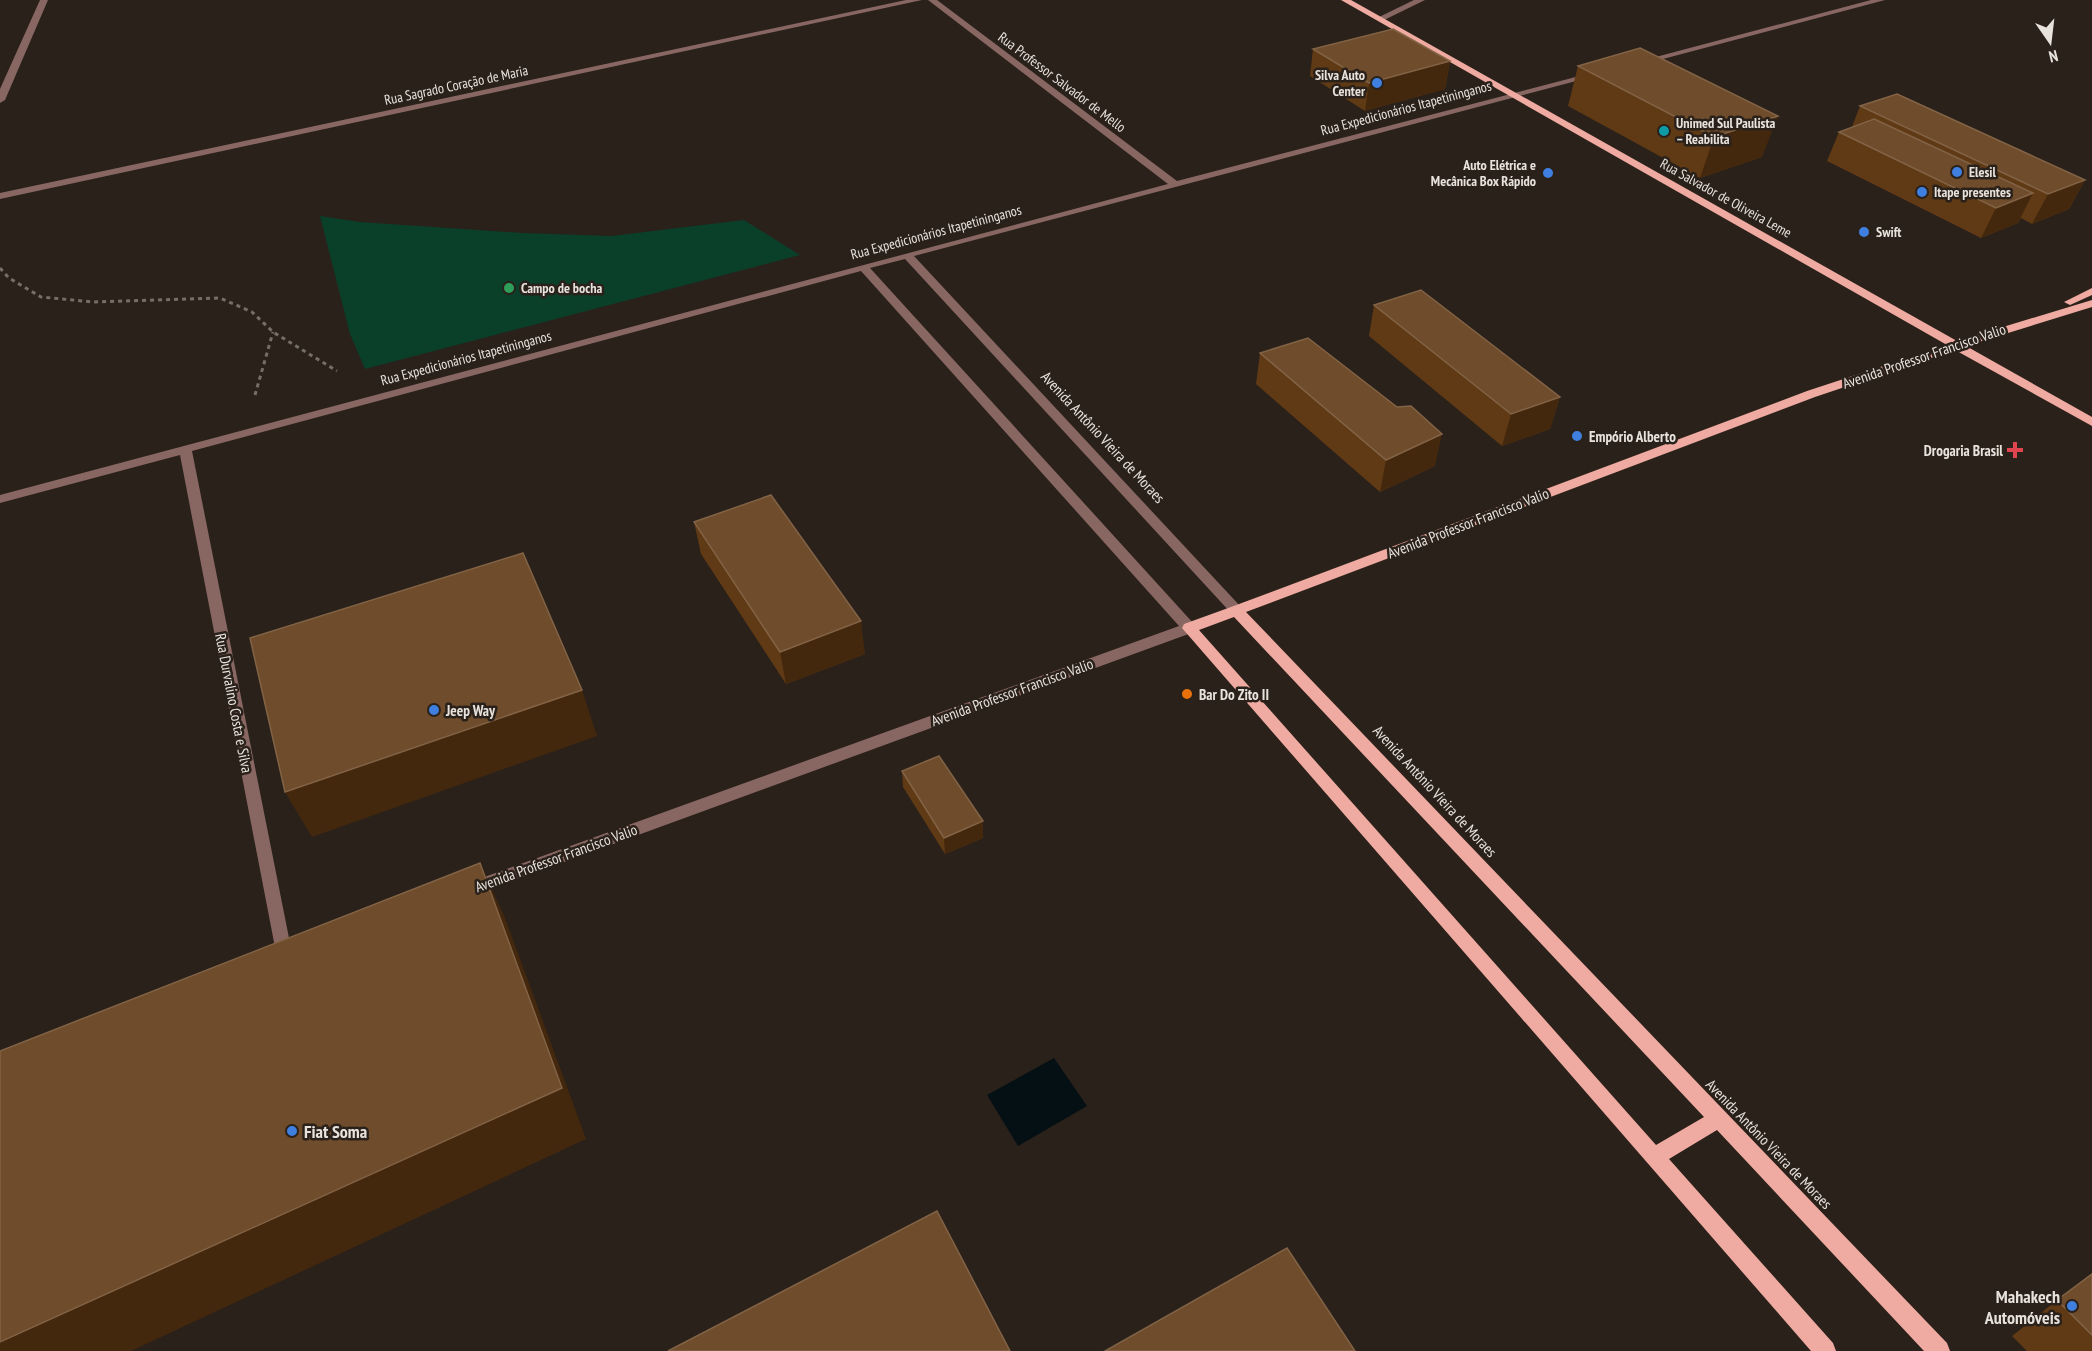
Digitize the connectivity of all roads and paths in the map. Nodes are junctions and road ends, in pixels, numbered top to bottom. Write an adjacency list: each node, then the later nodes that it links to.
1 (44, 0): 11 (street)
2 (918, 0): 13 (street, Rua Sagrado Coração de Maria)
3 (932, 0): 12 (street, Rua Professor Salvador de Mello)
4 (1345, 0): 7 (main road, Rua Salvador de Oliveira Leme)
5 (1420, 0): 7 (street)
6 (1881, 0): 8 (street)
7 (1379, 19): 10 (main road, Rua Salvador de Oliveira Leme)
8 (1633, 64)
9 (1599, 73): 10 (street, Rua Expedicionários Itapetininganos)
10 (1513, 96): 12 (street, Rua Expedicionários Itapetininganos); 21 (main road, Rua Salvador de Oliveira Leme)
11 (0, 100)
12 (1176, 184): 14 (street, Rua Expedicionários Itapetininganos)
13 (0, 196)
14 (907, 255): 15 (street, Rua Expedicionários Itapetininganos); 27 (street, Avenida Antônio Vieira de Moraes)
15 (863, 267): 22 (street, Rua Expedicionários Itapetininganos); 28 (street)
16 (0, 268): 20 (path)
17 (2092, 291): 19 (main road, Avenida Professor Francisco Valio)
18 (2092, 303): 19 (main road, Avenida Professor Francisco Valio)
19 (2023, 323): 21 (main road, Avenida Professor Francisco Valio)
20 (273, 332): 22 (path); 24 (path)
21 (1957, 345): 23 (main road, Rua Salvador de Oliveira Leme); 27 (main road, Avenida Professor Francisco Valio)
22 (380, 397): 24 (street, Rua Expedicionários Itapetininganos)
23 (2092, 422)
24 (243, 434): 25 (street, Rua Expedicionários Itapetininganos)
25 (185, 449): 26 (street, Rua Expedicionários Itapetininganos); 30 (street, Rua Durvalino Costa e Silva)
26 (0, 499)
27 (1236, 610): 28 (main road, Avenida Professor Francisco Valio); 31 (main road, Avenida Antônio Vieira de Moraes)
28 (1189, 628): 29 (street, Avenida Professor Francisco Valio); 32 (main road)
29 (451, 897)
30 (284, 958)
31 (1718, 1119): 32 (main road); 34 (main road, Avenida Antônio Vieira de Moraes)
32 (1653, 1157): 33 (main road)
33 (1825, 1351)
34 (1939, 1351)

